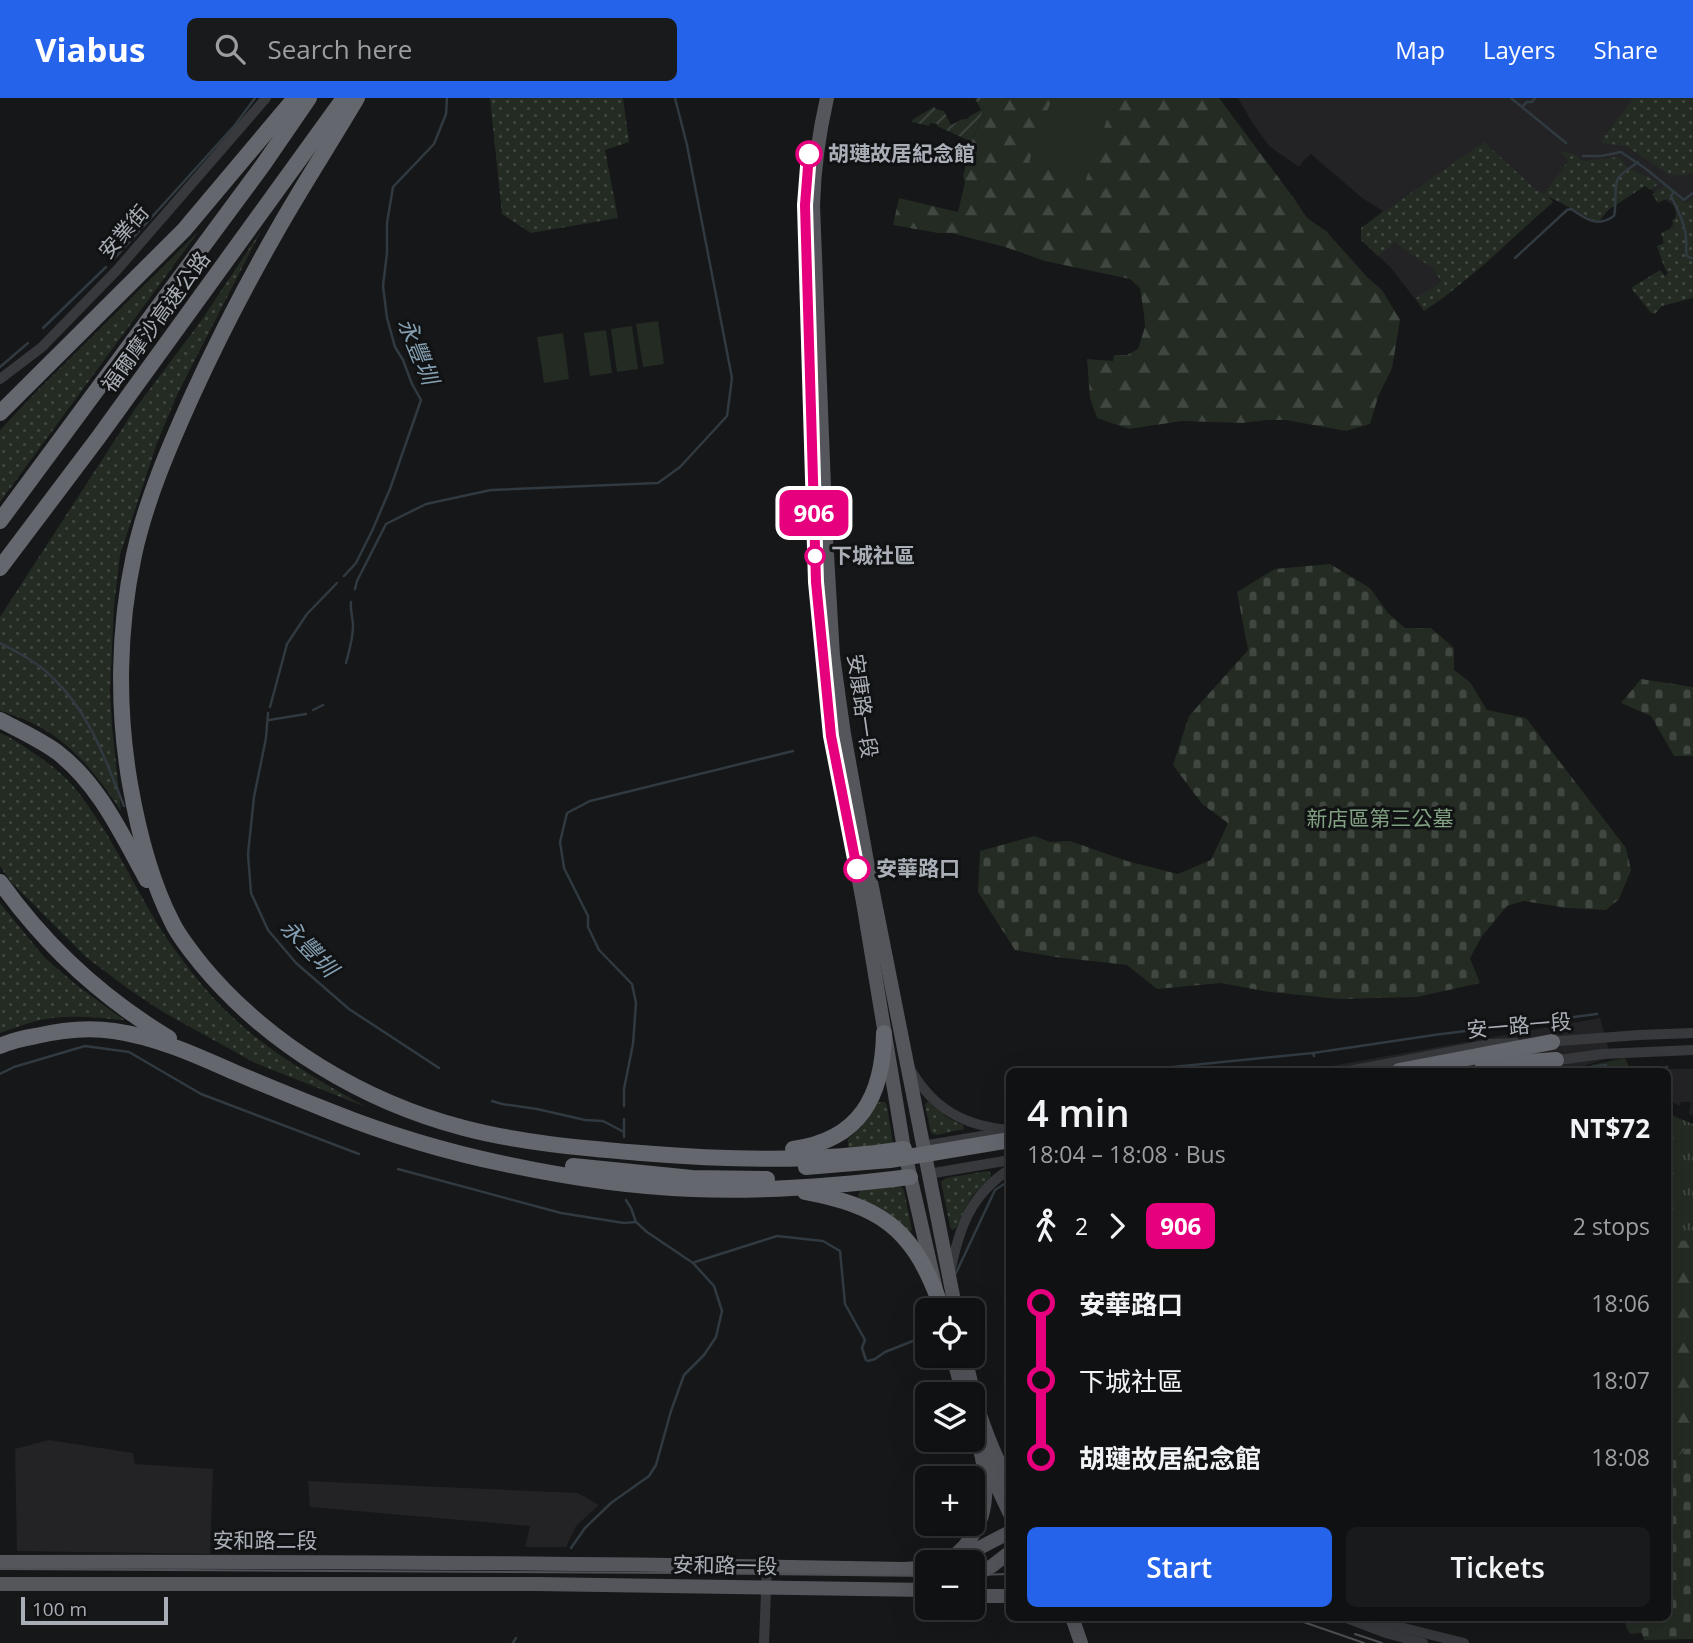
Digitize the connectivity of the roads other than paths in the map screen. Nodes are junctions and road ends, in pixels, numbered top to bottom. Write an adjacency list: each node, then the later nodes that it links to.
1 (266, 98): 9 (street, 安業街)
2 (295, 98): 8 (highway)
3 (309, 98): 12 (highway, 福爾摩沙高速公路)
4 (344, 98): 13 (highway, 福爾摩沙高速公路)
5 (357, 98): 16 (highway)
6 (818, 98): 17 (main road, 安康路一段)
7 (827, 98): 24 (main road, 安康路一段)
8 (35, 377): 10 (highway); 11 (highway)
9 (0, 379)
10 (0, 406)
11 (0, 413)
12 (0, 521)
13 (0, 568)
14 (0, 720): 16 (highway)
15 (0, 881): 22 (highway)
16 (173, 925): 29 (highway)
17 (884, 1033): 34 (main road, 安康路一段); 37 (highway)
18 (1693, 1033): 19 (street, 安一路一段)
19 (1552, 1042): 25 (street, 安一路一段); 26 (highway)
20 (0, 1046): 22 (highway)
21 (1693, 1050): 23 (street, 安一路一段)
22 (203, 1058): 36 (highway)
23 (1556, 1060): 27 (highway); 28 (street, 安一路一段)
24 (906, 1062): 30 (street); 33 (main road, 安康路一段)
25 (1365, 1068)
26 (1415, 1068)
27 (1467, 1068)
28 (1522, 1068)
29 (465, 1128): 37 (highway); 39 (highway)
30 (1006, 1130)
31 (1006, 1132): 33 (street)
32 (1006, 1141): 39 (highway, bridge)
33 (922, 1146): 34 (main road); 41 (main road, 安康路一段)
34 (904, 1149): 37 (highway); 42 (main road, 安康路一段)
35 (1006, 1151): 39 (highway)
36 (456, 1152): 39 (highway); 43 (highway)
37 (730, 1158)
38 (1006, 1161): 41 (street)
39 (807, 1172)
40 (1006, 1172): 44 (street)
41 (928, 1174): 42 (main road); 44 (main road, 安康路一段)
42 (910, 1177): 43 (highway); 46 (main road, 安康路一段)
43 (775, 1189): 45 (highway)
44 (949, 1279): 47 (main road, 安康路一段)
45 (937, 1298)
46 (938, 1298)
47 (953, 1298)
48 (968, 1368): 50 (main road)
49 (981, 1453): 51 (main road); 53 (main road)
50 (1006, 1477)
51 (1006, 1506)
52 (1006, 1534): 54 (main road)
53 (962, 1550)
54 (977, 1550)
55 (1006, 1555): 61 (main road)
56 (0, 1562): 57 (main road, 安和路二段)
57 (215, 1562): 58 (main road, 安和路二段); 64 (main road)
58 (530, 1564): 59 (main road, 安和路一段)
59 (767, 1566): 60 (main road, 安和路一段); 65 (street)
60 (915, 1568)
61 (985, 1570)
62 (0, 1584): 64 (main road, 安和路二段)
63 (523, 1584): 64 (main road, 安和路二段); 65 (main road, 安和路一段)
64 (215, 1585)
65 (766, 1587): 66 (main road, 安和路一段); 72 (street)
66 (915, 1590)
67 (985, 1596): 68 (main road)
68 (1006, 1596)
69 (1073, 1621): 73 (main road)
70 (1354, 1621): 74 (street)
71 (1382, 1621): 75 (street)
72 (764, 1643)
73 (1081, 1643)
74 (1423, 1643)
75 (1464, 1643)

